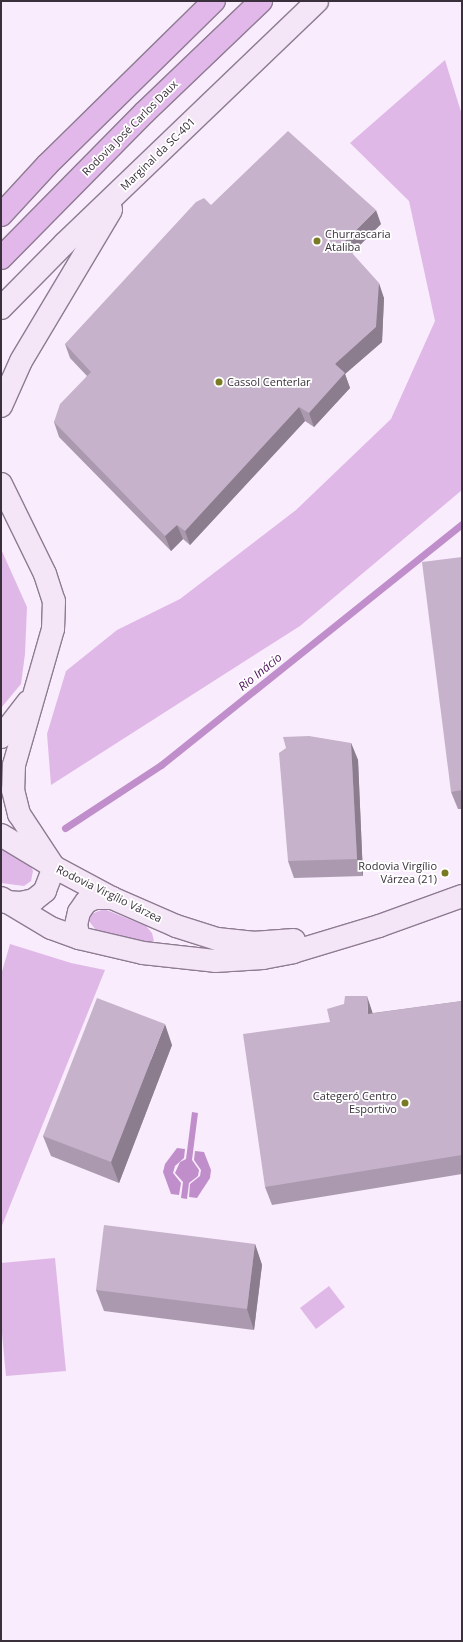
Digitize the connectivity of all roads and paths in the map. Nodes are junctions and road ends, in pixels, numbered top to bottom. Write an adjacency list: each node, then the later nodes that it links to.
1 (214, 1): 5 (highway)
2 (261, 1): 6 (highway, Rodovia José Carlos Daux)
3 (317, 1): 4 (main road, Marginal da SC-401)
4 (126, 185): 7 (main road, Marginal da SC-401); 8 (main road)
5 (1, 215)
6 (1, 258)
7 (1, 308)
8 (1, 406)
9 (1, 484): 10 (main road)
10 (7, 510): 11 (main road)
11 (35, 693): 12 (main road); 14 (main road)
12 (1, 737)
13 (1, 835): 14 (main road, Rodovia Virgílio Várzea)
14 (54, 867): 16 (main road, Rodovia Virgílio Várzea); 17 (main road)
15 (462, 896): 18 (main road, Rodovia Virgílio Várzea)
16 (112, 898): 18 (main road, Rodovia Virgílio Várzea); 19 (main road)
17 (3, 900): 19 (main road, Rodovia Virgílio Várzea)
18 (343, 936): 19 (main road, Rodovia Virgílio Várzea)
19 (79, 938)

